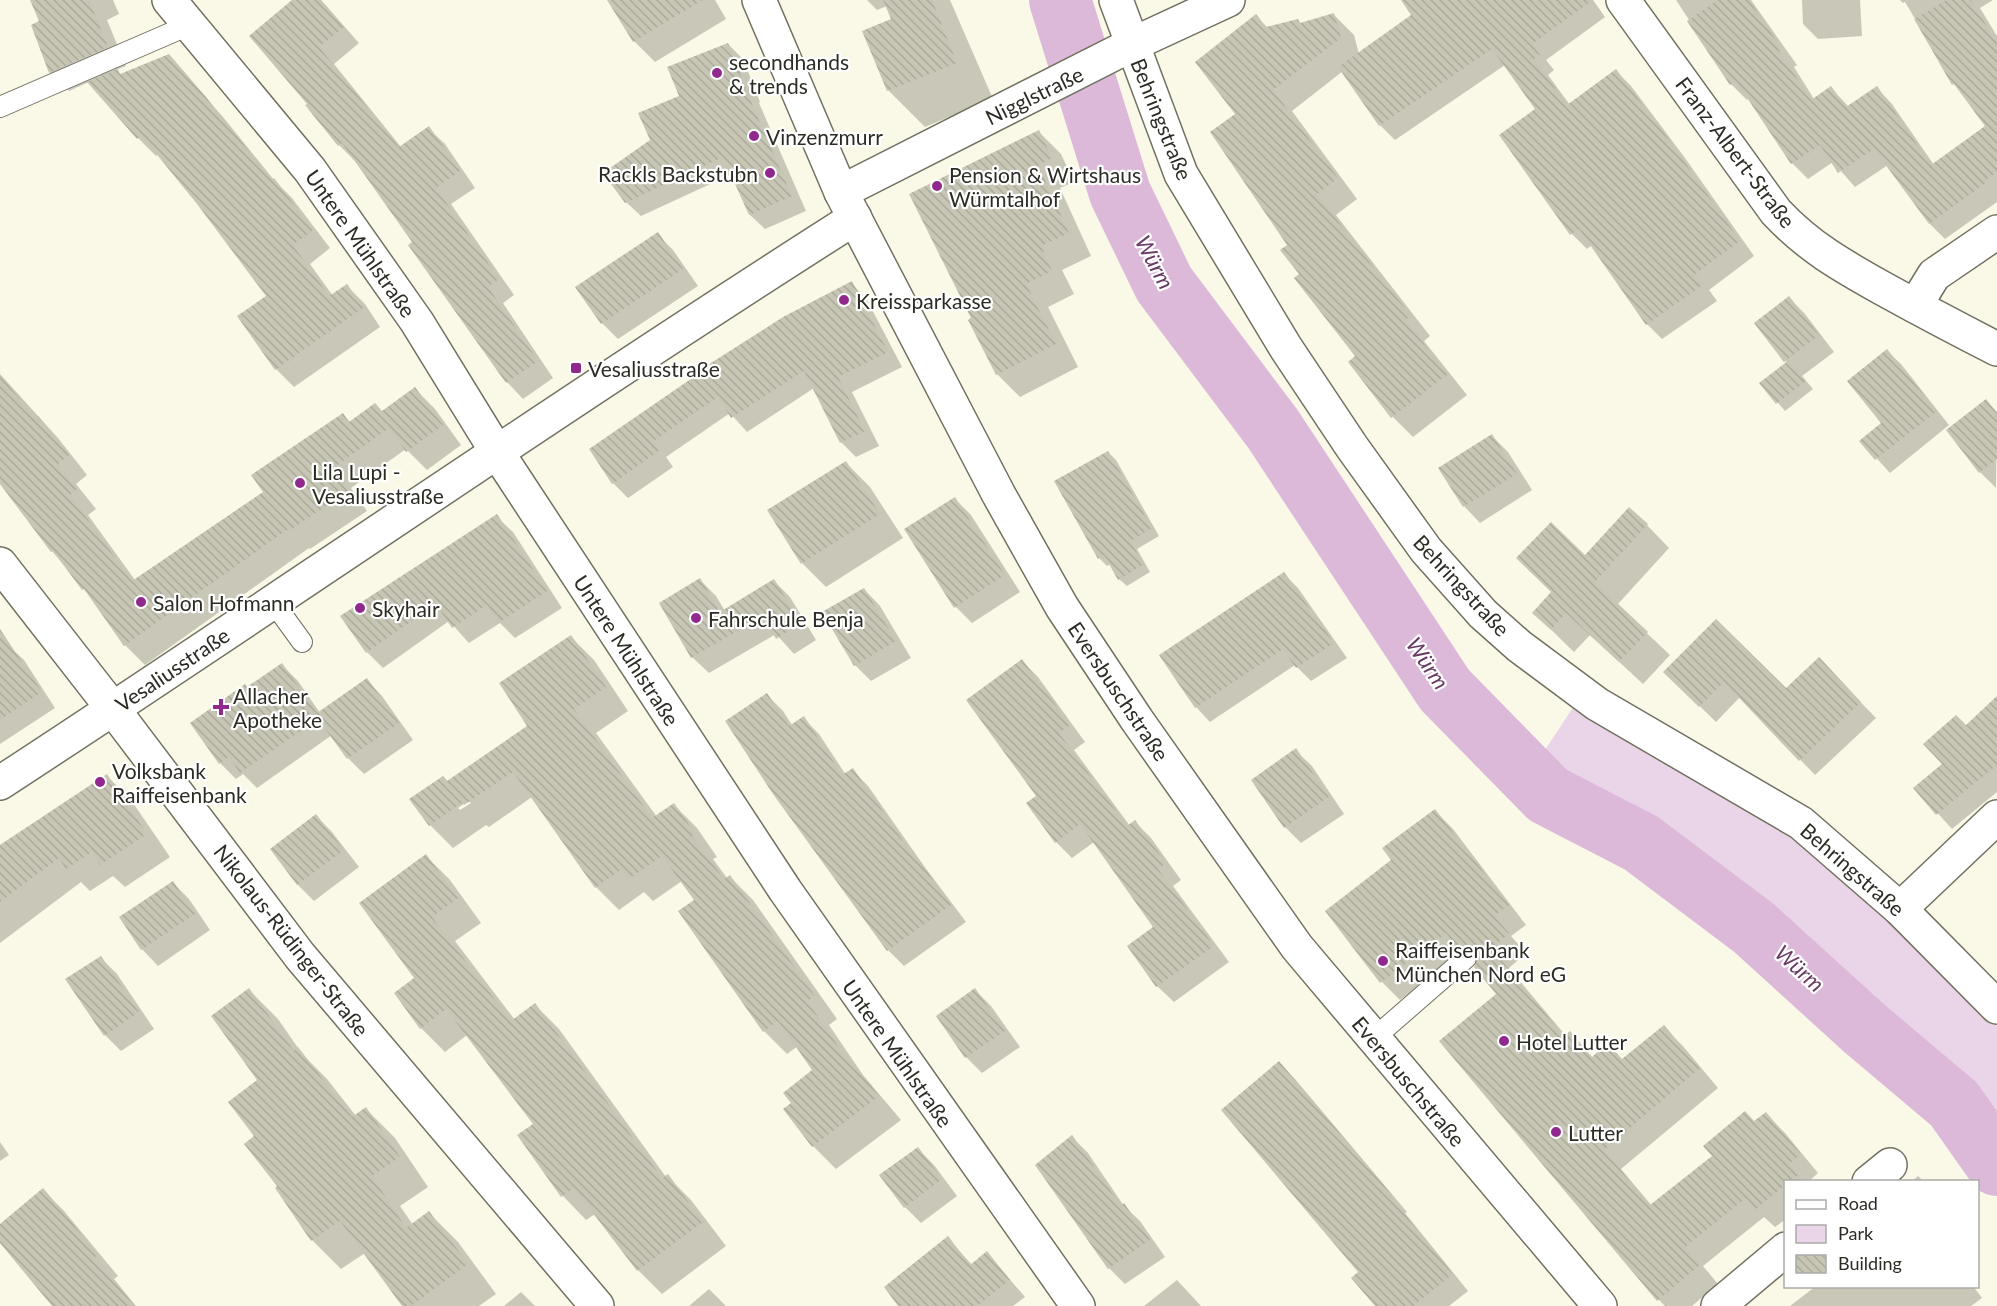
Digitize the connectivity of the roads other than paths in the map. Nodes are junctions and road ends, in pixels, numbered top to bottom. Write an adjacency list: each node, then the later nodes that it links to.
1 (168, 0): 6 (street, Untere Mühlstraße)
2 (759, 0): 9 (street, Eversbuschstraße)
3 (1116, 0): 7 (street, Behringstraße)
4 (1228, 0): 7 (street, Nigglstraße)
5 (1623, 0): 11 (street, Franz-Albert-Straße)
6 (189, 25): 8 (lane); 13 (street, Untere Mühlstraße)
7 (1122, 50): 9 (street, Nigglstraße); 20 (street, Behringstraße)
8 (0, 108)
9 (848, 205): 13 (street, Vesaliusstraße); 23 (street, Eversbuschstraße)
10 (1997, 232): 11 (street)
11 (1915, 306): 12 (street, Franz-Albert-Straße)
12 (1997, 349)
13 (497, 453): 15 (street, Vesaliusstraße); 26 (street, Untere Mühlstraße)
14 (0, 564): 17 (street, Nikolaus-Rüdinger-Straße)
15 (273, 602): 16 (lane); 17 (street, Vesaliusstraße)
16 (302, 642)
17 (113, 709): 18 (street, Vesaliusstraße); 25 (street, Nikolaus-Rüdinger-Straße)
18 (0, 783)
19 (1997, 817): 20 (street)
20 (1900, 909): 22 (street, Behringstraße)
21 (1466, 958): 23 (lane)
22 (1997, 1007)
23 (1373, 1039): 27 (street, Eversbuschstraße)
24 (1784, 1251): 28 (street)
25 (597, 1306)
26 (1078, 1306)
27 (1600, 1306)
28 (1718, 1306)

